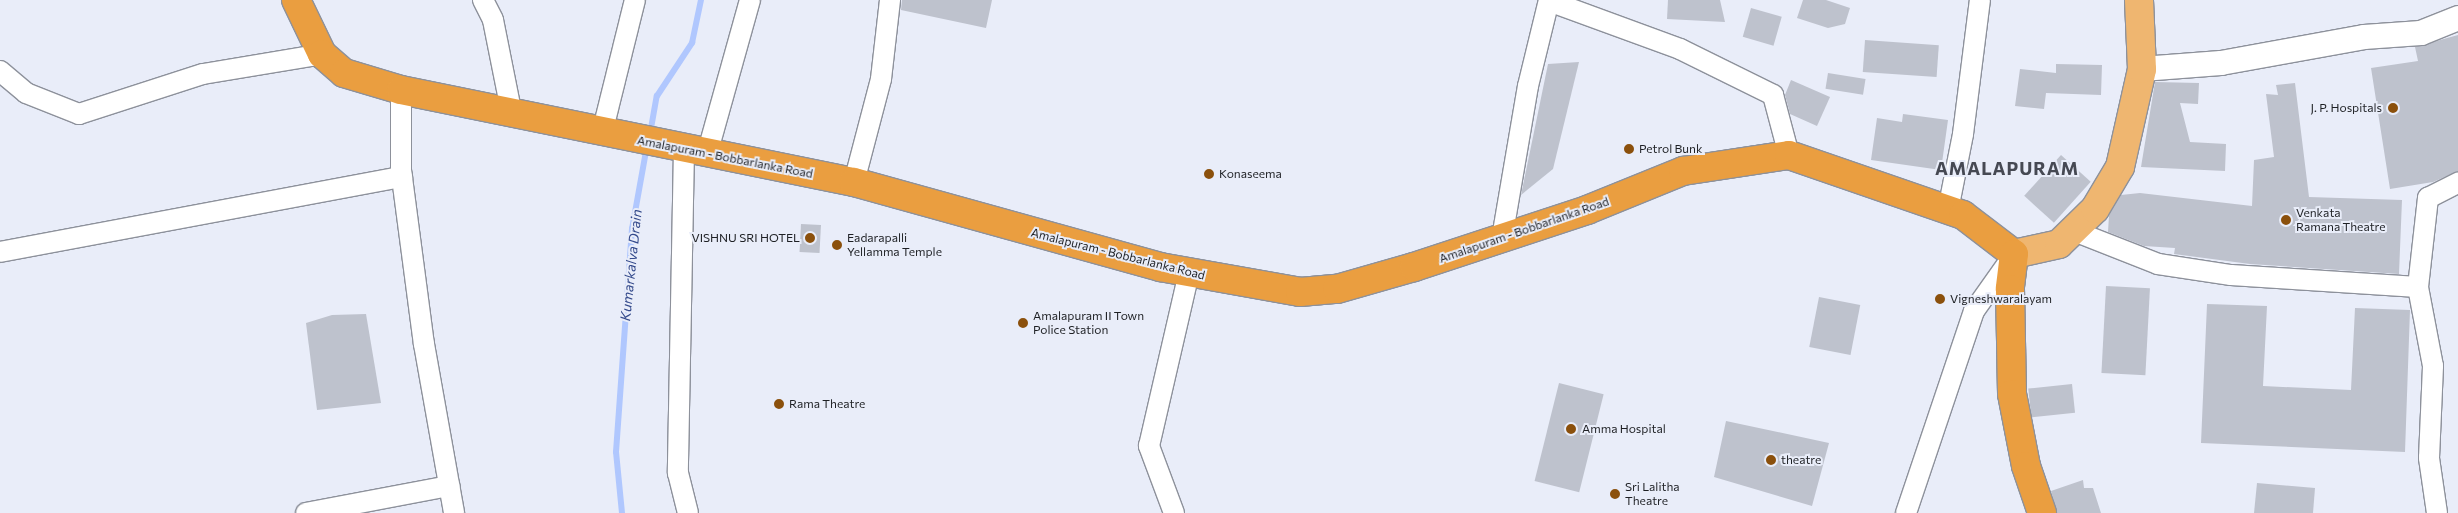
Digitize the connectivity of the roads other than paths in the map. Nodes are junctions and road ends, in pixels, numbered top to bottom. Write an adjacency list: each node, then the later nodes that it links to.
1 (296, 0): 10 (highway, Amalapuram - Bobbarlanka Road)
2 (483, 0): 14 (street)
3 (635, 0): 15 (street)
4 (750, 0): 16 (street)
5 (890, 0): 19 (street)
6 (1549, 0): 17 (street); 23 (street)
7 (1980, 0): 21 (street)
8 (2139, 0): 11 (main road)
9 (2458, 18): 11 (street)
10 (322, 54): 12 (street); 13 (highway, Amalapuram - Bobbarlanka Road)
11 (2142, 69): 22 (main road)
12 (0, 71)
13 (401, 90): 14 (highway, Amalapuram - Bobbarlanka Road); 18 (street)
14 (512, 114): 15 (highway, Amalapuram - Bobbarlanka Road)
15 (602, 133): 16 (highway, Amalapuram - Bobbarlanka Road)
16 (672, 147): 19 (highway, Amalapuram - Bobbarlanka Road); 31 (street)
17 (1789, 155): 21 (highway, Amalapuram - Bobbarlanka Road); 23 (highway, Amalapuram - Bobbarlanka Road)
18 (402, 177): 24 (street); 28 (street)
19 (854, 182): 26 (highway, Amalapuram - Bobbarlanka Road)
20 (2458, 183): 27 (street)
21 (1948, 210): 25 (highway, Amalapuram - Bobbarlanka Road)
22 (2074, 232): 25 (main road); 27 (street)
23 (1502, 238): 26 (highway, Amalapuram - Bobbarlanka Road)
24 (0, 252)
25 (2014, 254): 33 (street); 34 (highway)
26 (1189, 273): 32 (street)
27 (2418, 287): 35 (street)
28 (449, 486): 29 (street); 30 (street)
29 (306, 513)
30 (454, 513)
31 (688, 513)
32 (1174, 513)
33 (1906, 513)
34 (2042, 513)
35 (2437, 513)

